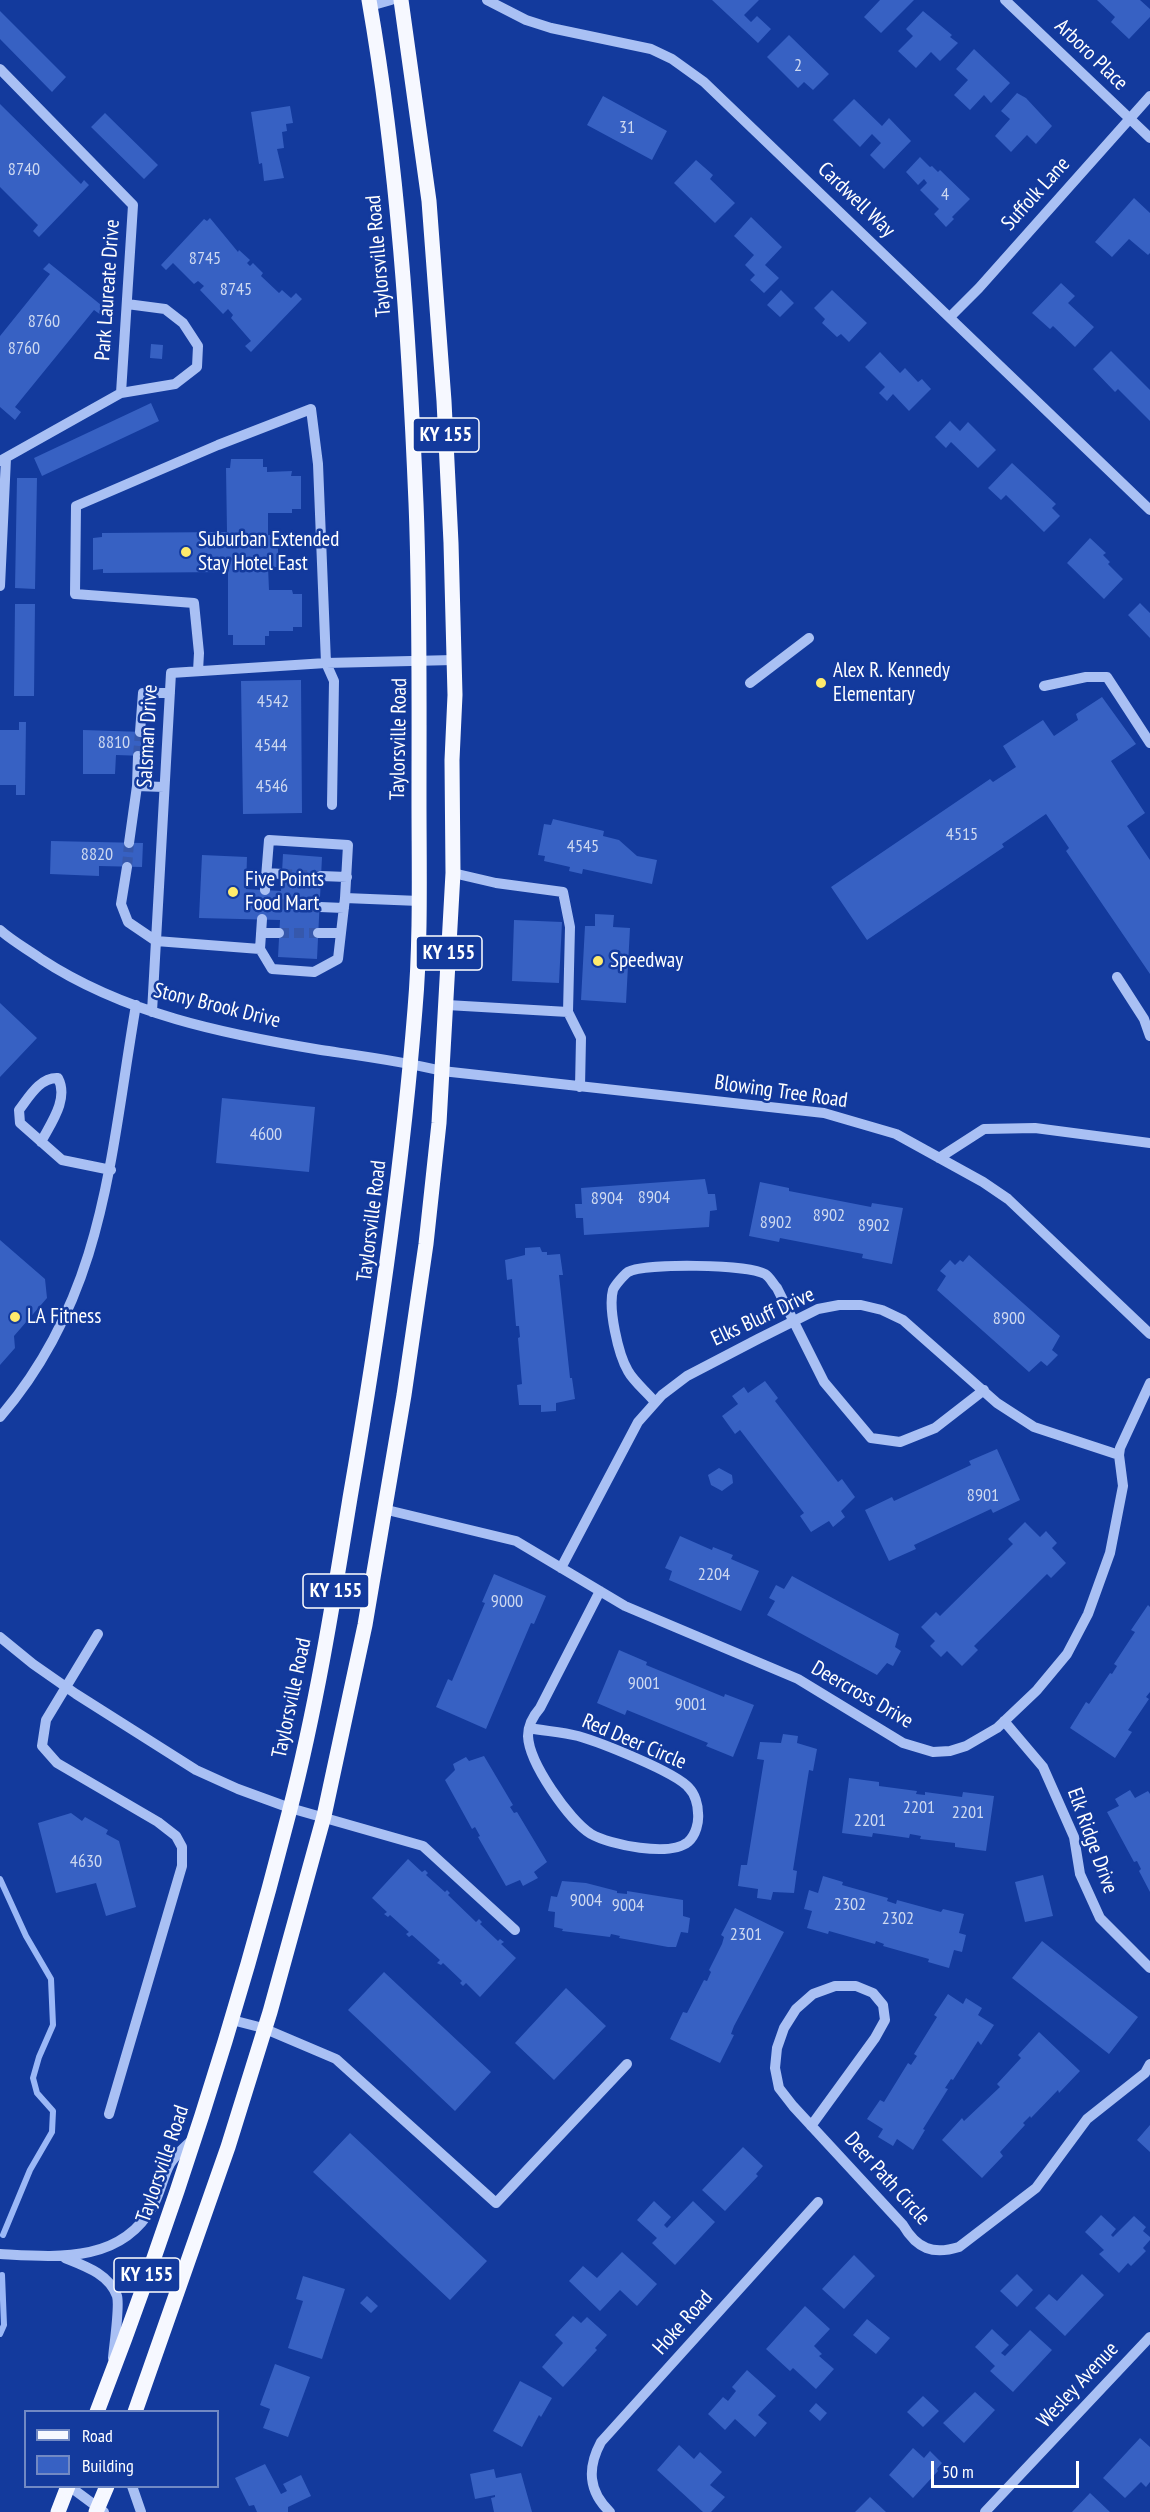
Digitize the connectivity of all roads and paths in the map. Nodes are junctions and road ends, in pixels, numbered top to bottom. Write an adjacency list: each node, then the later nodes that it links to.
1 (391, 0): 5 (street)
2 (401, 0): 17 (main road, KY 155)
3 (487, 0): 11 (street, Cardwell Way)
4 (1005, 0): 8 (street, Arboro Place)
5 (370, 3): 18 (main road, Taylorsville Road / KY 155)
6 (0, 69): 10 (street, Park Laureate Drive)
7 (1150, 96): 8 (street, Suffolk Lane)
8 (1130, 118): 9 (street, Arboro Place); 11 (street, Suffolk Lane)
9 (1150, 138)
10 (127, 304): 12 (street, Park Laureate Drive); 12 (street)
11 (950, 317): 14 (street, Cardwell Way)
12 (121, 393): 13 (street)
13 (3, 460): 15 (street)
14 (1150, 510)
15 (0, 586)
16 (809, 638): 21 (street)
17 (454, 660): 18 (street, Salsman Drive); 33 (main road, KY 155)
18 (421, 661): 19 (street, Salsman Drive); 38 (main road, Taylorsville Road / KY 155)
19 (326, 663): 20 (street, Salsman Drive); 20 (street); 29 (street)
20 (198, 671): 23 (street, Salsman Drive)
21 (750, 683)
22 (1044, 686): 25 (street)
23 (170, 693): 24 (street); 28 (street, Salsman Drive)
24 (140, 732)
25 (1150, 743)
26 (138, 756): 27 (street)
27 (137, 786): 28 (street); 30 (street)
28 (164, 787): 47 (street, Salsman Drive)
29 (332, 805)
30 (129, 843)
31 (127, 867): 47 (street)
32 (267, 873): 34 (street); 36 (street); 37 (street)
33 (453, 873): 51 (main road, KY 155); 53 (street)
34 (282, 874)
35 (321, 876): 36 (street)
36 (346, 878): 39 (street)
37 (265, 890)
38 (419, 901): 39 (street); 55 (main road, Taylorsville Road / KY 155)
39 (345, 903): 40 (street); 46 (street)
40 (320, 907)
41 (262, 919): 43 (street)
42 (0, 930): 50 (street, Stony Brook Drive)
43 (261, 933): 44 (street); 48 (street)
44 (279, 933)
45 (318, 933): 46 (street)
46 (341, 933): 48 (street)
47 (156, 941): 48 (street); 52 (street, Salsman Drive)
48 (260, 949)
49 (1118, 977): 54 (street)
50 (136, 1005): 52 (street, Stony Brook Drive); 61 (street)
51 (447, 1005): 53 (street); 56 (main road, KY 155)
52 (152, 1012): 55 (street, Stony Brook Drive)
53 (568, 1012): 57 (street)
54 (1150, 1036)
55 (411, 1063): 56 (street, Stony Brook Drive); 77 (main road, Taylorsville Road / KY 155)
56 (442, 1071): 57 (street, Blowing Tree Road); 69 (main road, KY 155)
57 (580, 1087): 60 (street, Blowing Tree Road)
58 (41, 1142): 58 (street); 61 (street)
59 (1150, 1143): 60 (street)
60 (939, 1158): 63 (street, Blowing Tree Road)
61 (111, 1170): 67 (street)
62 (792, 1322): 65 (street, Elks Bluff Drive); 65 (street); 66 (street, Elks Bluff Drive); 66 (street)
63 (1150, 1334)
64 (1150, 1383): 68 (street, Deercross Drive)
65 (984, 1390): 68 (street, Elks Bluff Drive)
66 (655, 1402): 70 (street, Elks Bluff Drive)
67 (0, 1417)
68 (1119, 1455): 75 (street, Deercross Drive)
69 (383, 1509): 70 (street, Deercross Drive); 78 (main road, KY 155)
70 (561, 1568): 71 (street, Deercross Drive)
71 (600, 1591): 75 (street, Deercross Drive); 76 (street)
72 (98, 1634): 74 (street)
73 (0, 1637): 74 (street)
74 (66, 1688): 77 (street); 85 (street)
75 (1004, 1721): 80 (street, Elk Ridge Drive)
76 (529, 1728): 76 (street, Red Deer Circle)
77 (290, 1808): 78 (street); 81 (main road, Taylorsville Road / KY 155)
78 (324, 1816): 79 (street); 82 (main road, KY 155)
79 (516, 1930)
80 (1150, 1968)
81 (232, 2020): 82 (street); 87 (main road, Taylorsville Road / KY 155)
82 (263, 2028): 83 (street); 94 (main road, KY 155)
83 (627, 2064)
84 (1150, 2064): 86 (street, Deer Path Circle)
85 (109, 2114)
86 (811, 2126): 86 (street, Deer Path Circle)
87 (195, 2137): 90 (street); 92 (main road, Taylorsville Road / KY 155)
88 (818, 2202): 102 (street, Hoke Road)
89 (0, 2254): 90 (street)
90 (62, 2257): 92 (street)
91 (1150, 2337): 103 (street, Wesley Avenue)
92 (112, 2371): 93 (main road, Taylorsville Road / KY 155)
93 (98, 2410)
94 (136, 2410)
95 (68, 2488): 100 (main road)
96 (69, 2488): 99 (street)
97 (107, 2488): 99 (main road)
98 (132, 2488): 101 (street)
99 (100, 2510)
100 (58, 2512)
101 (141, 2512)
102 (609, 2512)
103 (985, 2512)

